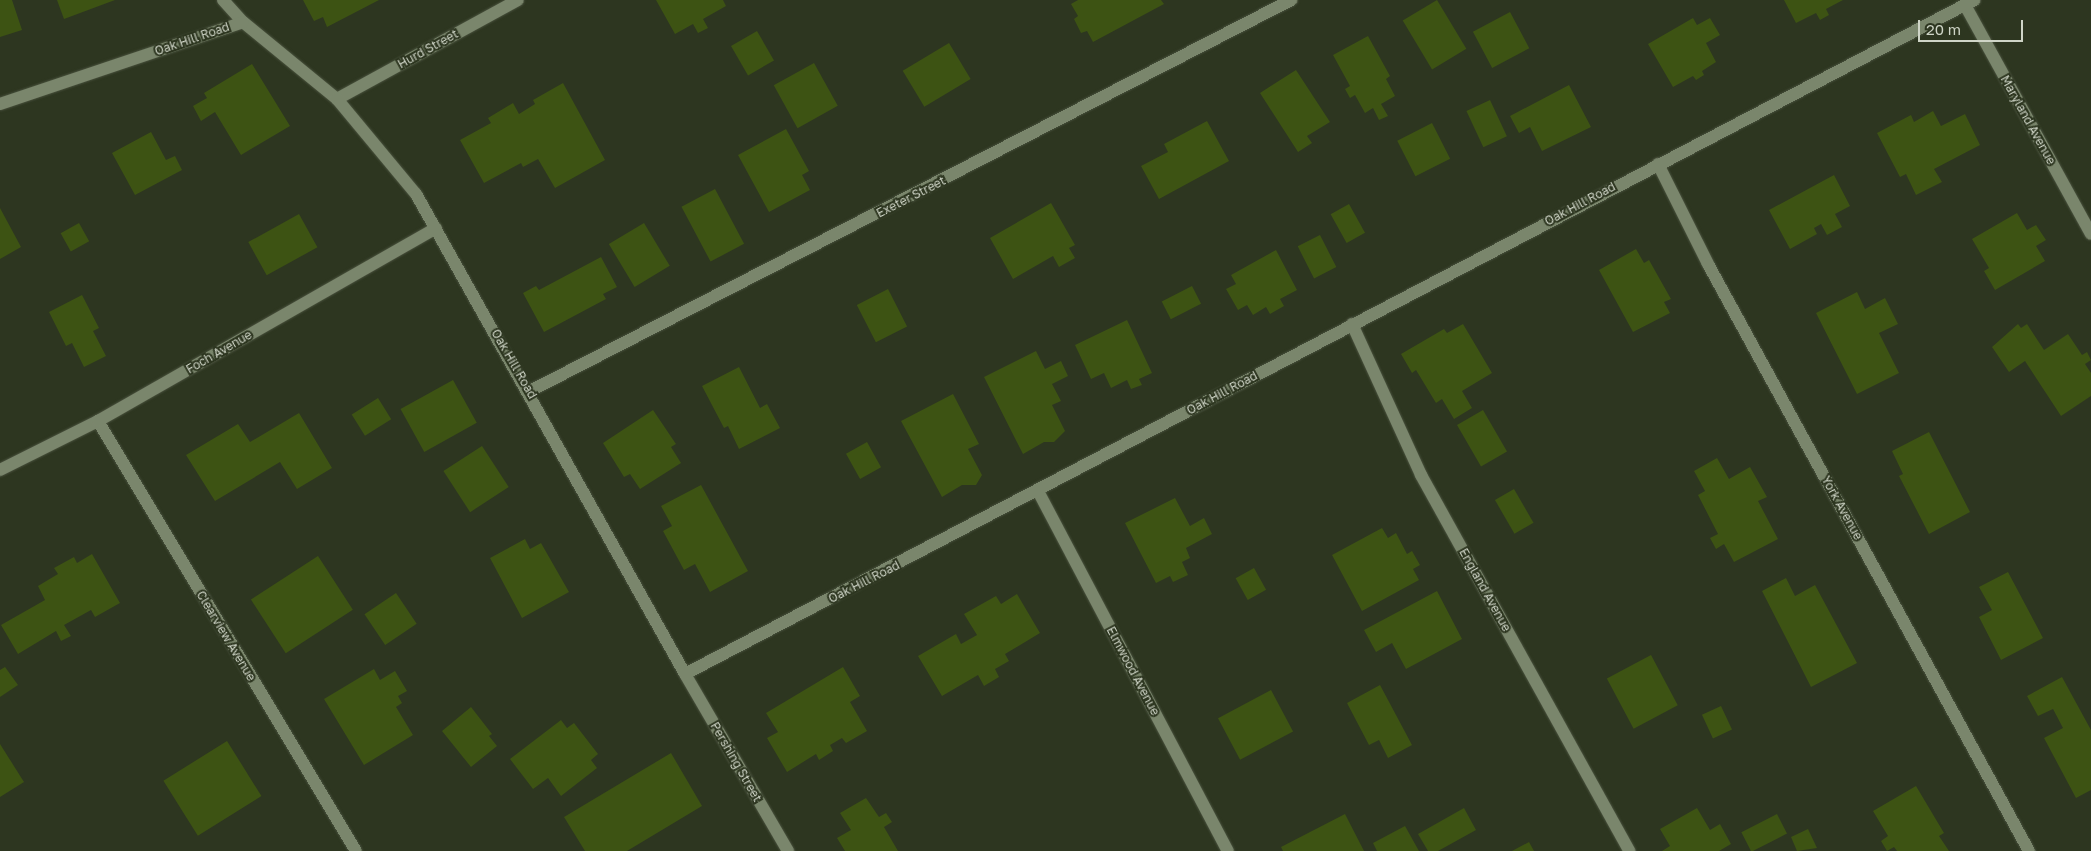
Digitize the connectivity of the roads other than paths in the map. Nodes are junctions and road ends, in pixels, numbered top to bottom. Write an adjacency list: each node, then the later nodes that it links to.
1 (223, 0): 5 (street)
2 (518, 0): 6 (street, Hurd Street)
3 (1291, 0): 12 (street, Exeter Street)
4 (1969, 2): 8 (street, Oak Hill Road); 10 (street, Maryland Avenue)
5 (243, 22): 6 (street, Oak Hill Road); 7 (street, Oak Hill Road)
6 (337, 99): 9 (street, Oak Hill Road)
7 (0, 104)
8 (1658, 164): 11 (street, Oak Hill Road); 21 (street, York Avenue)
9 (436, 228): 12 (street, Oak Hill Road); 13 (street, Foch Avenue)
10 (2091, 234)
11 (1352, 324): 15 (street, Oak Hill Road); 20 (street, England Avenue)
12 (530, 391): 16 (street, Oak Hill Road)
13 (98, 420): 14 (street, Foch Avenue); 17 (street, Clearview Avenue)
14 (0, 470)
15 (1038, 491): 16 (street, Oak Hill Road); 19 (street, Elmwood Avenue)
16 (685, 674): 18 (street, Pershing Street)
17 (356, 851)
18 (788, 851)
19 (1228, 851)
20 (1629, 851)
21 (2029, 851)

